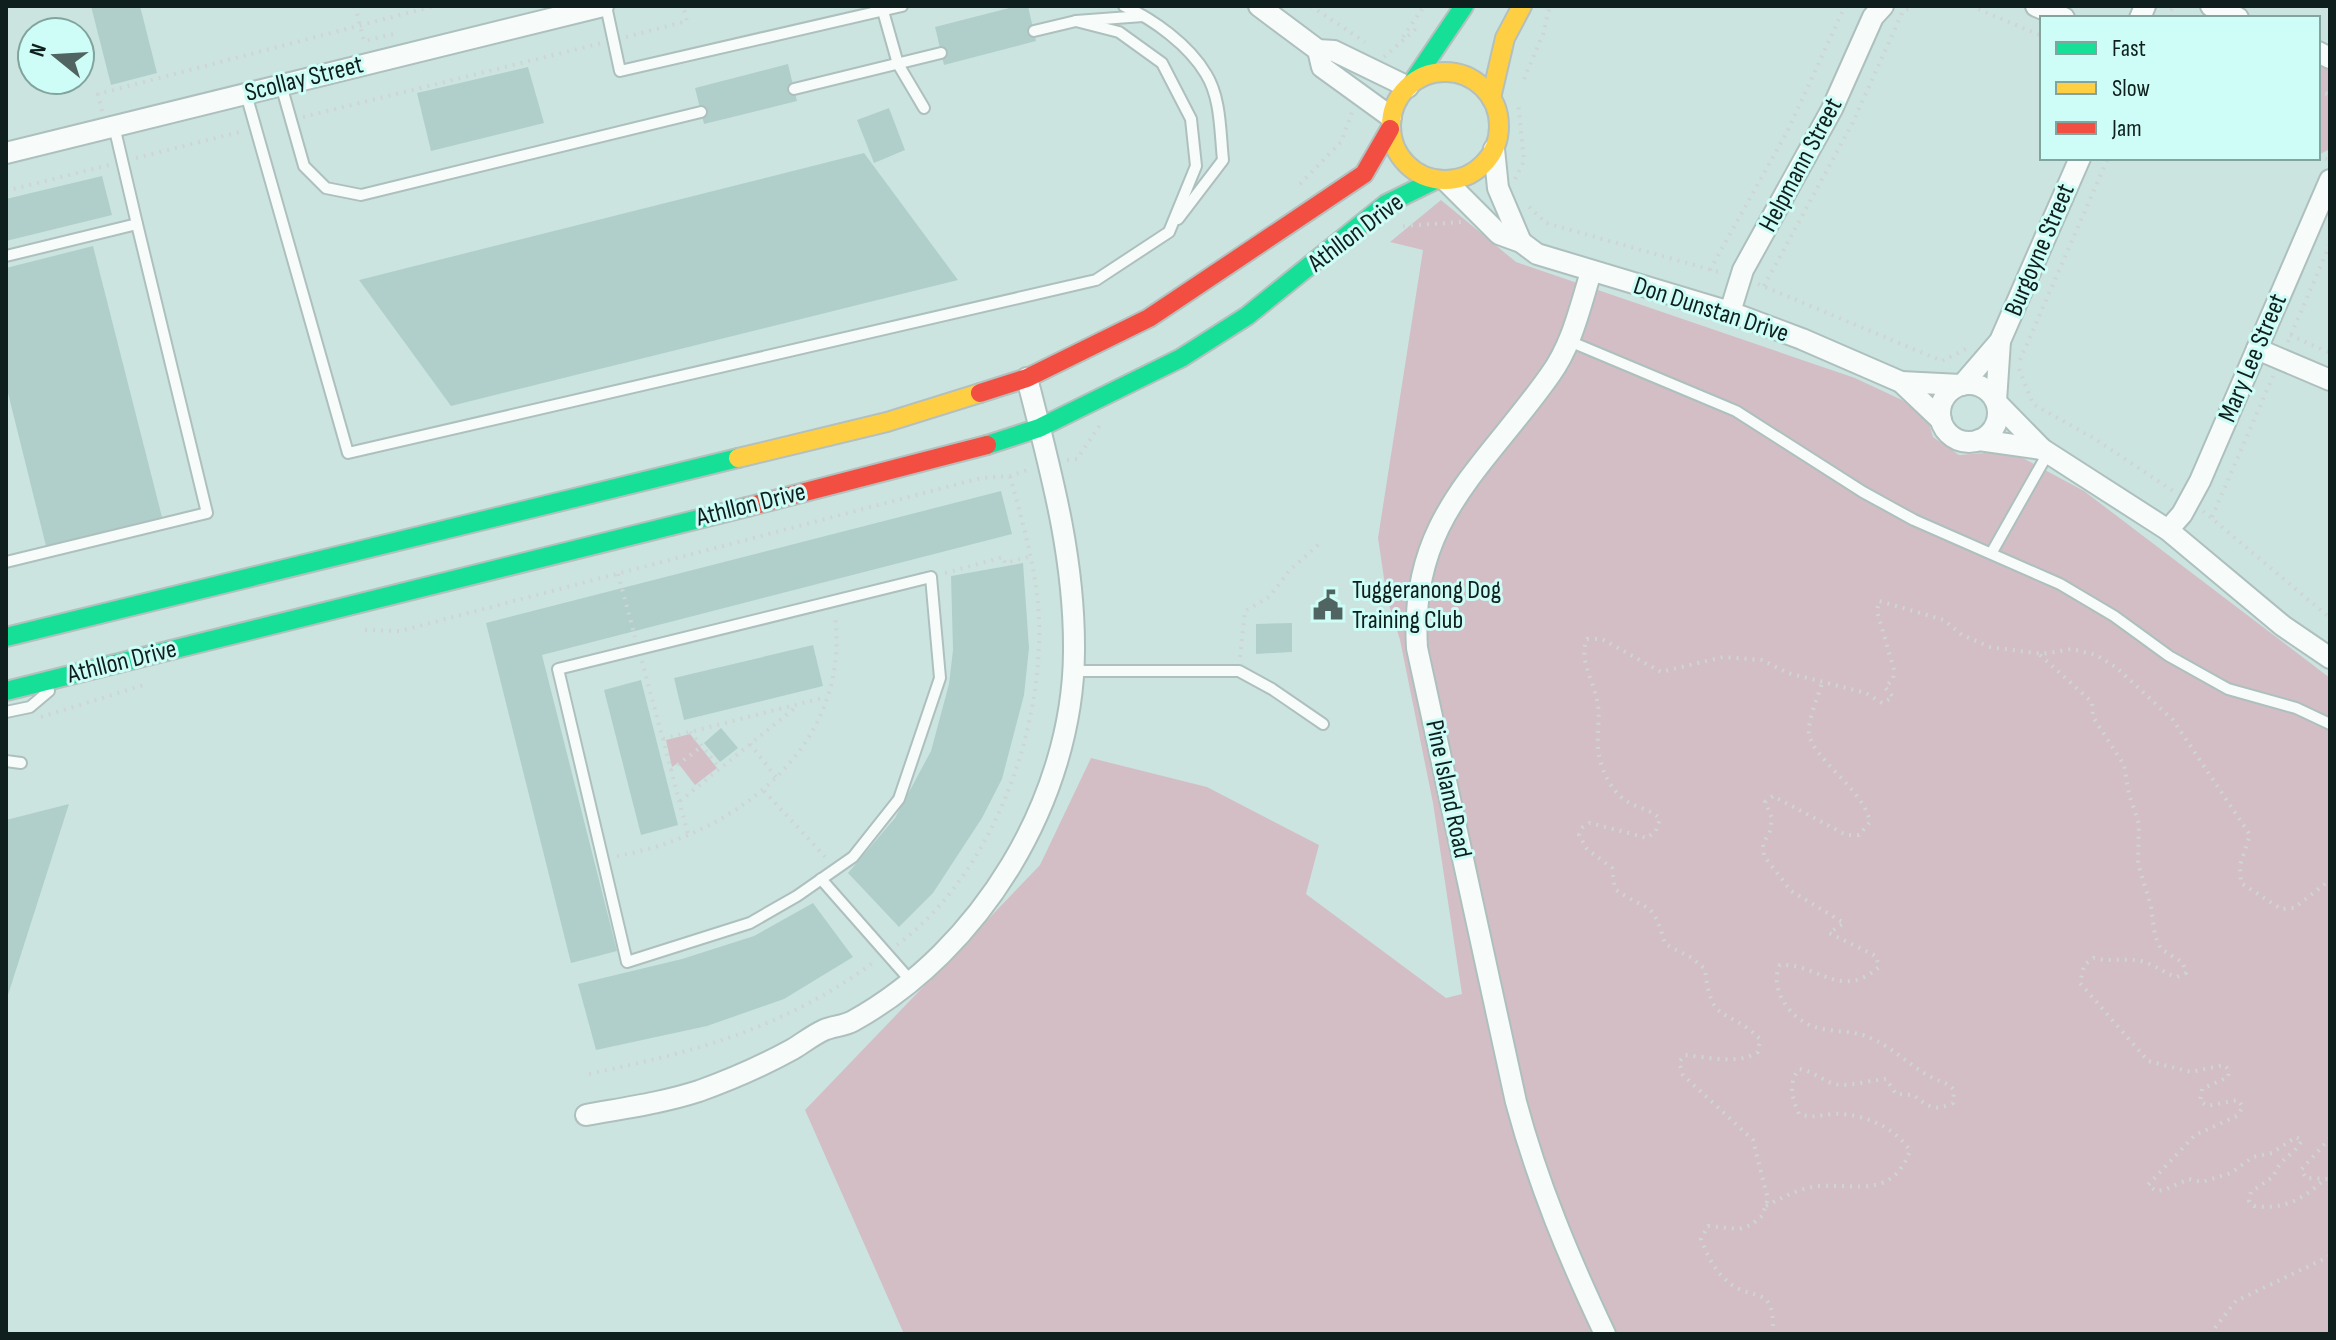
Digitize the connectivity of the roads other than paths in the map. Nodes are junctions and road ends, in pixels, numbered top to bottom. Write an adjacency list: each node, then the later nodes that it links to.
1 (604, 6): 10 (lane); 19 (street, Scollay Street)
2 (902, 6): 10 (lane)
3 (1124, 6): 11 (lane)
4 (1259, 6): 16 (street)
5 (1464, 6): 20 (main road)
6 (1522, 6): 23 (main road)
7 (2036, 6): 12 (street)
8 (2211, 6): 13 (street)
9 (1876, 10): 38 (street, Helpmann Street)
10 (883, 11): 18 (lane)
11 (1147, 16): 14 (lane); 34 (lane)
12 (2059, 16)
13 (2234, 16)
14 (1076, 21): 15 (lane); 34 (lane)
15 (1034, 31)
16 (1318, 50): 20 (street); 26 (street)
17 (941, 53): 18 (lane)
18 (898, 64): 21 (lane); 24 (lane)
19 (281, 85): 22 (street, Scollay Street); 25 (lane)
20 (1410, 85): 23 (main road); 26 (main road)
21 (794, 89)
22 (246, 94): 27 (street, Scollay Street); 34 (lane)
23 (1491, 98): 28 (main road)
24 (924, 108)
25 (701, 112)
26 (1390, 123): 31 (main road); 42 (main road, Athllon Drive)
27 (114, 126): 29 (street, Scollay Street); 33 (lane)
28 (1494, 149): 31 (main road); 35 (street)
29 (6, 153)
30 (2079, 160): 40 (street, Burgoyne Street)
31 (1440, 180): 35 (street, Don Dunstan Drive); 48 (main road, Athllon Drive)
32 (2330, 180): 41 (street, Mary Lee Street)
33 (137, 224): 36 (lane); 53 (lane)
34 (1169, 230)
35 (1521, 242): 37 (street, Don Dunstan Drive)
36 (6, 256)
37 (1591, 272): 38 (street, Don Dunstan Drive); 39 (street, Pine Island Road)
38 (1730, 312): 44 (street, Don Dunstan Drive)
39 (1569, 341): 52 (lane); 68 (street, Pine Island Road)
40 (2000, 341): 45 (street, Burgoyne Street); 46 (street, Burgoyne Street)
41 (2257, 349): 43 (street); 51 (street, Mary Lee Street)
42 (1027, 378): 48 (street); 54 (main road, Athllon Drive)
43 (2330, 380)
44 (1901, 382): 45 (street, Don Dunstan Drive); 47 (street, Don Dunstan Drive)
45 (1961, 385): 46 (street); 47 (street)
46 (1996, 402): 49 (street); 50 (street)
47 (1941, 420): 49 (street)
48 (1039, 428): 56 (street); 57 (main road, Athllon Drive)
49 (1979, 440): 50 (street)
50 (2045, 451): 51 (street); 52 (lane)
51 (2168, 530): 55 (street)
52 (1992, 552): 62 (lane)
53 (6, 562)
54 (6, 637)
55 (2330, 658)
56 (1073, 671): 61 (lane); 66 (street)
57 (69, 675): 58 (main road); 59 (main road, Athllon Drive); 60 (lane)
58 (6, 680)
59 (6, 691)
60 (6, 712)
61 (1323, 724)
62 (2330, 724)
63 (6, 761): 64 (lane)
64 (21, 763)
65 (821, 879): 65 (lane); 66 (lane)
66 (910, 980): 67 (street)
67 (586, 1115)
68 (1605, 1334)

